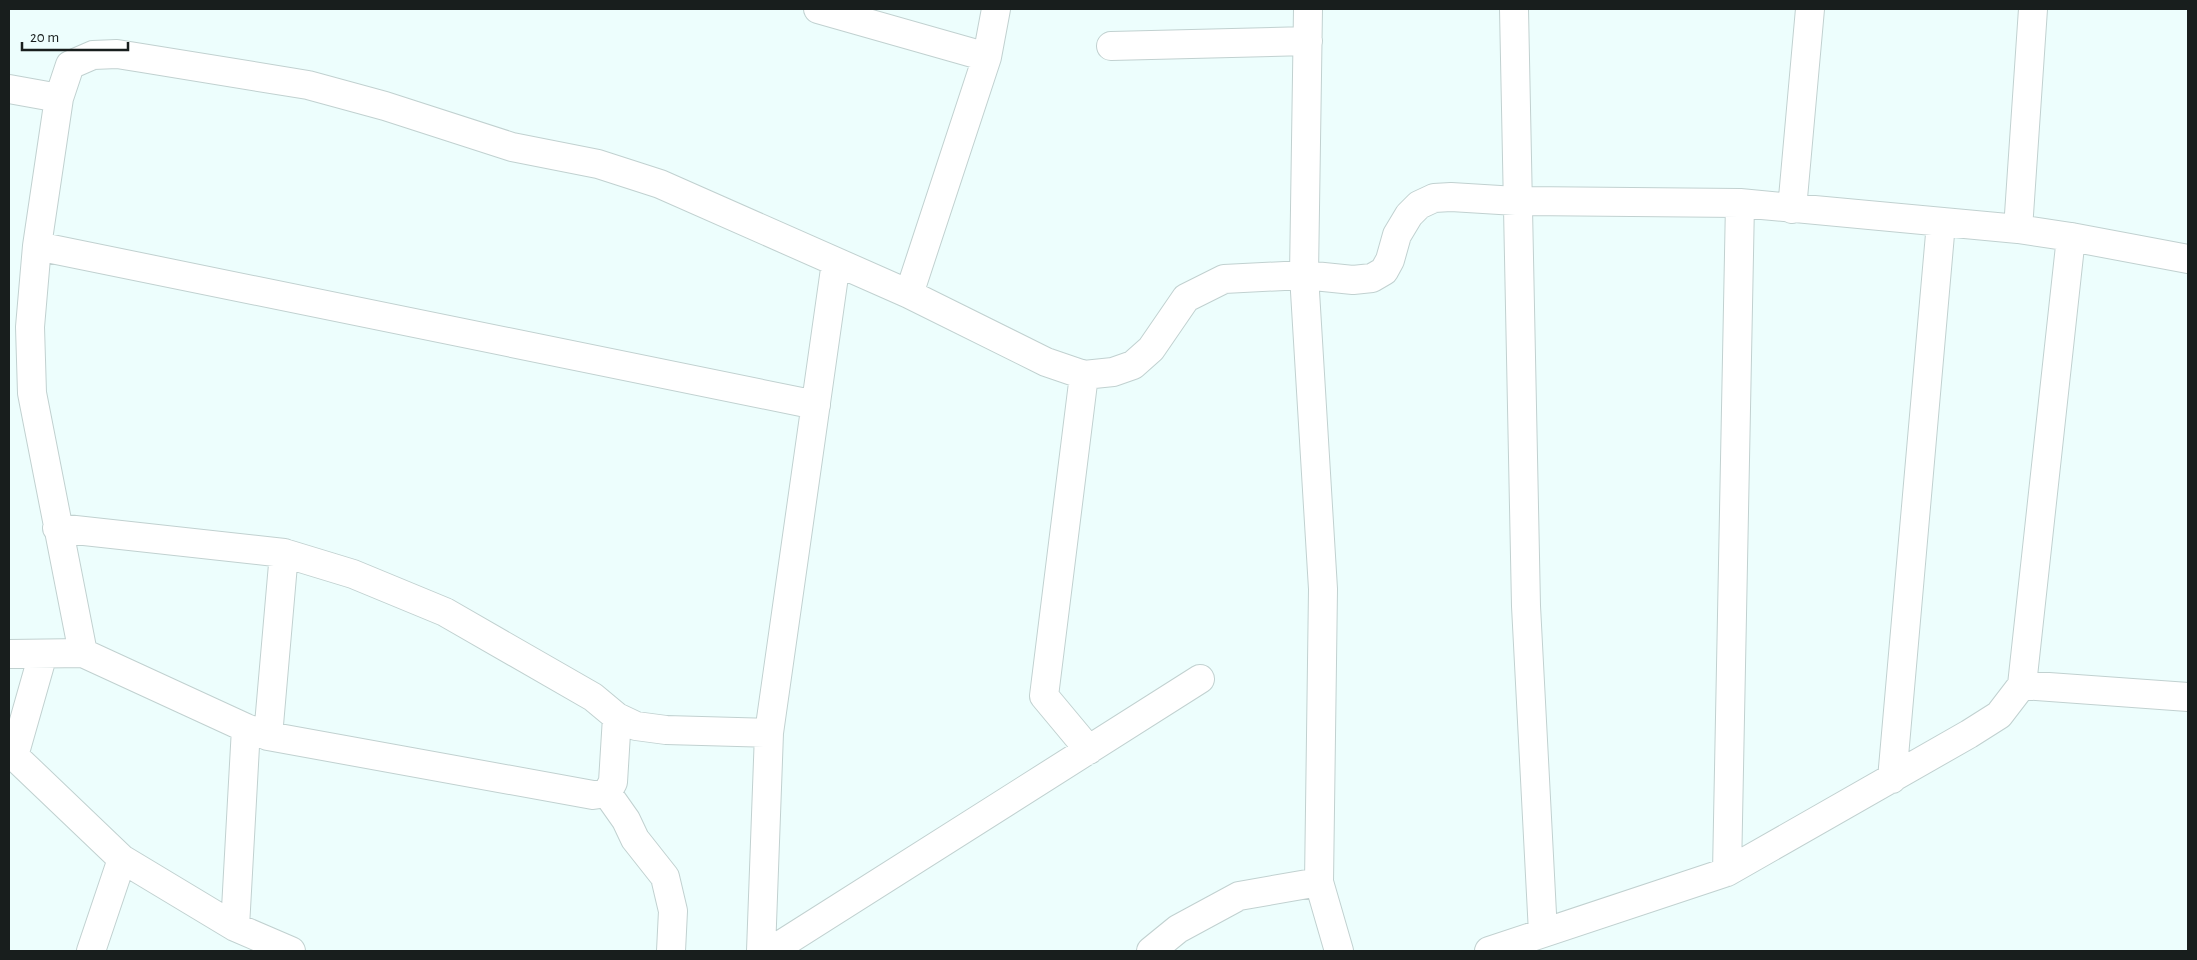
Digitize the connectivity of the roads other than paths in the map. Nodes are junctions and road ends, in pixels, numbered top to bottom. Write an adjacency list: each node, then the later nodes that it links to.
1 (818, 9): 9 (street)
2 (996, 9): 9 (street)
3 (1308, 9): 7 (street)
4 (1514, 9): 12 (street)
5 (1810, 9): 14 (street)
6 (2034, 9): 16 (street)
7 (1308, 41): 8 (street); 21 (street)
8 (1110, 46)
9 (987, 57): 22 (street)
10 (9, 89): 11 (street)
11 (59, 98): 18 (street); 20 (street)
12 (1516, 201): 13 (street); 21 (street); 44 (street)
13 (1740, 203): 14 (street); 41 (street)
14 (1792, 209): 15 (street)
15 (1941, 223): 16 (street); 38 (street)
16 (2018, 229): 17 (street)
17 (2071, 236): 19 (street); 31 (street)
18 (37, 246): 24 (street); 25 (street)
19 (2188, 258)
20 (836, 262): 22 (street); 24 (street)
21 (1304, 274): 23 (street); 42 (street)
22 (909, 294): 23 (street)
23 (1084, 375): 36 (street)
24 (816, 405): 35 (street)
25 (57, 528): 26 (street); 27 (street)
26 (284, 553): 33 (street); 34 (street)
27 (83, 653): 29 (street); 34 (street)
28 (9, 654): 29 (street)
29 (43, 654): 37 (street)
30 (1200, 679): 36 (street)
31 (2022, 685): 32 (street); 38 (street)
32 (2188, 697)
33 (617, 717): 35 (street); 39 (street)
34 (257, 732): 39 (street); 43 (street)
35 (769, 733): 48 (street)
36 (1089, 750): 49 (street)
37 (12, 754): 40 (street)
38 (1892, 779): 41 (street)
39 (607, 793): 47 (street)
40 (122, 859): 43 (street); 45 (street)
41 (1727, 872): 44 (street)
42 (1319, 882): 50 (street); 51 (street)
43 (235, 927): 46 (street)
44 (1543, 933): 52 (street)
45 (91, 951)
46 (291, 951)
47 (671, 951)
48 (762, 951)
49 (772, 951)
50 (1151, 951)
51 (1339, 951)
52 (1489, 951)

